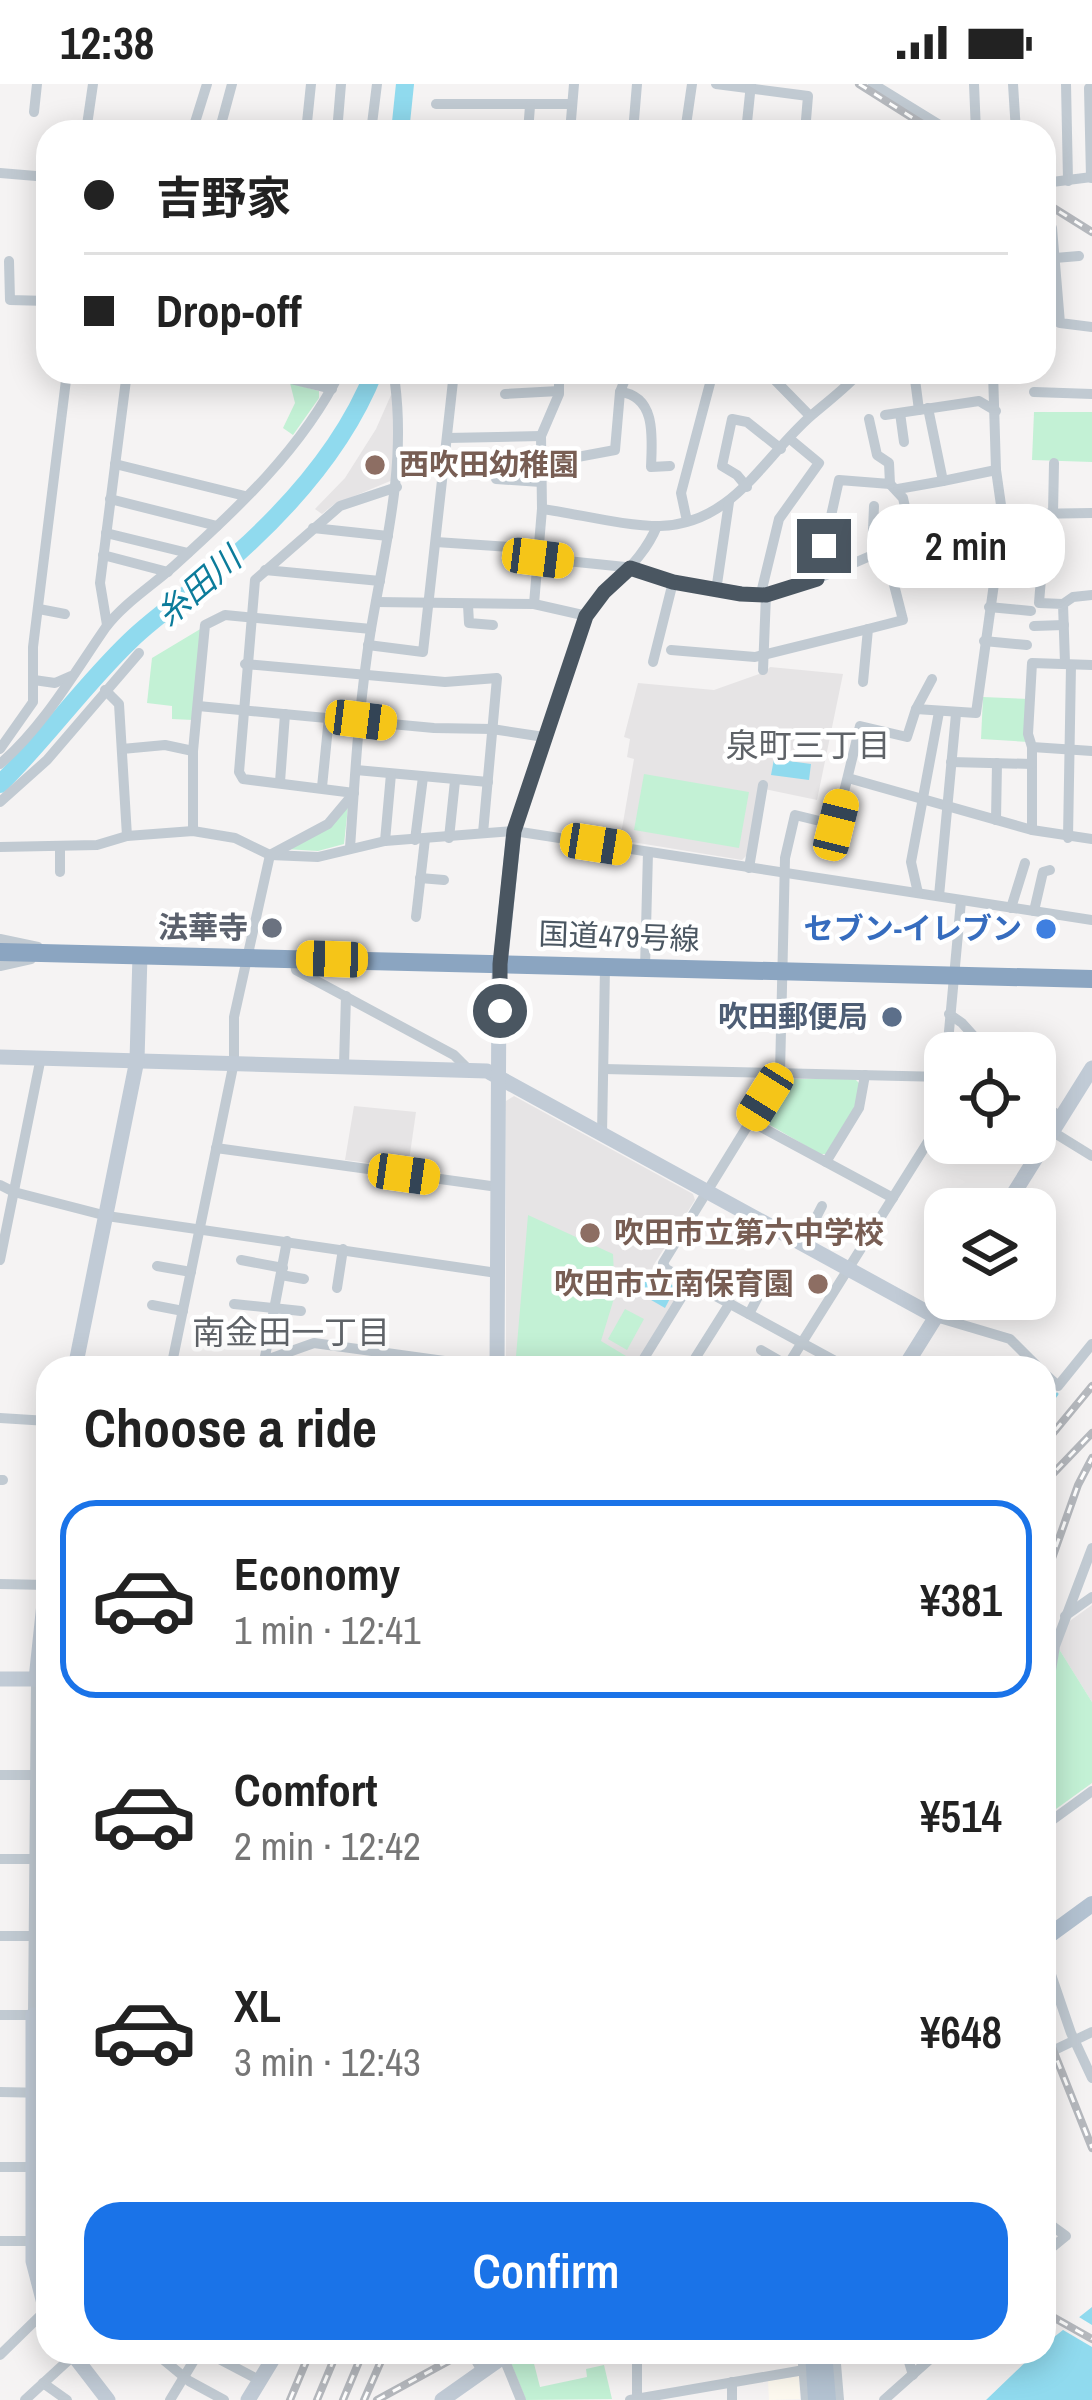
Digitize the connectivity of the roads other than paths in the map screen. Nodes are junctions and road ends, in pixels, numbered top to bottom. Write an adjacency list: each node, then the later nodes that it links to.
1 (38, 84): 23 (street)
2 (93, 84): 24 (street)
3 (207, 84): 25 (street)
4 (232, 84): 26 (street)
5 (311, 84): 27 (street)
6 (341, 84): 28 (street)
7 (377, 84): 29 (street)
8 (574, 84): 21 (street)
9 (637, 84): 32 (street)
10 (692, 84): 33 (street)
11 (716, 84): 17 (street)
12 (873, 84): 19 (street)
13 (904, 84): 19 (street)
14 (974, 84): 37 (street)
15 (1013, 84): 38 (street)
16 (1066, 84): 42 (street)
17 (750, 86): 34 (street); 35 (street)
18 (1086, 87): 41 (street)
19 (901, 101): 36 (street)
20 (436, 104): 22 (street)
21 (572, 104): 22 (street); 31 (street)
22 (530, 106): 30 (street)
23 (34, 112)
24 (88, 120)
25 (196, 120)
26 (221, 120)
27 (307, 120)
28 (338, 120)
29 (372, 120)
30 (529, 120)
31 (571, 120)
32 (634, 120)
33 (688, 120)
34 (747, 120)
35 (806, 120)
36 (932, 120)
37 (976, 120)
38 (1015, 120)
39 (0, 173): 40 (street)
40 (36, 176)
41 (1091, 177): 42 (street)
42 (1068, 181): 43 (street)
43 (1056, 182)
44 (1078, 256): 45 (street)
45 (1056, 258)
46 (9, 261): 47 (street)
47 (36, 300)
48 (1056, 307): 49 (street)
49 (1092, 327)
50 (66, 384): 130 (street)
51 (125, 384): 83 (street)
52 (311, 384): 63 (street)
53 (334, 384): 63 (street)
54 (395, 384): 91 (street)
55 (453, 384): 78 (street)
56 (559, 384): 64 (street)
57 (623, 384): 65 (street)
58 (710, 384): 101 (street)
59 (779, 384): 75 (street)
60 (845, 384): 75 (street)
61 (917, 384): 70 (street)
62 (994, 384): 72 (street)
63 (332, 389): 93 (street)
64 (559, 391): 68 (street); 77 (street)
65 (620, 392): 84 (street); 85 (street)
66 (1034, 392): 67 (street)
67 (1057, 393): 69 (street); 71 (street)
68 (505, 394)
69 (1092, 394)
70 (924, 409): 72 (street); 73 (street); 89 (street)
71 (1057, 410)
72 (996, 411): 86 (street)
73 (900, 413): 74 (street); 80 (street)
74 (885, 415)
75 (810, 416): 79 (street)
76 (869, 419): 90 (street)
77 (541, 436): 78 (street); 84 (street)
78 (447, 438): 108 (street)
79 (790, 439): 81 (street); 122 (street)
80 (904, 442)
81 (781, 449): 92 (street); 92 (street)
82 (1054, 463): 99 (street)
83 (115, 464): 93 (street); 94 (street)
84 (540, 464): 88 (street)
85 (670, 466)
86 (996, 470): 89 (street); 100 (street)
87 (496, 479): 88 (street)
88 (541, 482): 97 (street)
89 (944, 482): 90 (street)
90 (894, 486): 107 (street); 118 (street)
91 (397, 487): 104 (street); 106 (street)
92 (747, 487): 95 (street)
93 (245, 496): 102 (street)
94 (110, 499): 102 (street); 105 (street)
95 (729, 502): 101 (street); 121 (street)
96 (874, 506): 112 (street)
97 (542, 509): 103 (street); 111 (street)
98 (1092, 513): 99 (street)
99 (1053, 514): 100 (street)
100 (1003, 519): 107 (street); 114 (street)
101 (687, 520): 103 (street)
102 (217, 526): 110 (street)
103 (658, 526): 115 (street)
104 (313, 528): 106 (street); 116 (street)
105 (106, 533): 110 (street); 113 (street)
106 (388, 536): 119 (street)
107 (912, 538): 109 (street)
108 (436, 542): 111 (street); 127 (street)
109 (890, 545): 112 (street); 140 (street)
110 (188, 553): 117 (street)
111 (538, 554): 115 (street); 125 (street)
112 (872, 554): 118 (street)
113 (104, 555): 117 (street); 135 (street)
114 (997, 565): 126 (street); 129 (street)
115 (630, 568): 120 (street); 133 (street)
116 (265, 570): 119 (street); 134 (street)
117 (168, 572): 135 (street)
118 (817, 579): 122 (street)
119 (380, 581): 124 (street)
120 (673, 582): 121 (street); 147 (street)
121 (716, 591): 122 (street)
122 (766, 595): 145 (street)
123 (1092, 595): 126 (street)
124 (376, 602): 127 (street); 139 (street)
125 (534, 604): 128 (street); 133 (street)
126 (1063, 604): 137 (street)
127 (429, 605): 128 (street); 142 (street)
128 (468, 605): 136 (street)
129 (989, 607): 131 (street); 141 (street)
130 (39, 610): 132 (street); 155 (street)
131 (1031, 610)
132 (65, 614)
133 (586, 616): 169 (street)
134 (251, 617): 139 (street); 148 (street); 160 (street)
135 (107, 625): 153 (street)
136 (494, 625)
137 (1064, 625): 138 (street); 149 (street)
138 (1034, 626)
139 (371, 628): 142 (street)
140 (868, 628): 145 (street); 156 (street)
141 (984, 641): 143 (street); 165 (street)
142 (368, 645): 152 (street)
143 (1027, 645)
144 (671, 650): 145 (street)
145 (763, 652): 151 (street)
146 (140, 653): 157 (street)
147 (637, 657)
148 (245, 664): 152 (street); 162 (street)
149 (1068, 664): 150 (street); 170 (street); 173 (street)
150 (1092, 665)
151 (763, 670)
152 (366, 674): 167 (street); 168 (street)
153 (74, 675): 155 (street); 178 (street)
154 (932, 679): 161 (street)
155 (34, 680): 171 (street)
156 (863, 682)
157 (105, 690): 158 (street); 191 (street)
158 (119, 704): 159 (street); 172 (street)
159 (134, 704)
160 (197, 706): 162 (street); 175 (street)
161 (916, 709): 163 (street); 183 (street)
162 (242, 711): 164 (street); 185 (street)
163 (939, 712): 165 (street); 190 (street)
164 (285, 714): 166 (street); 185 (street)
165 (956, 714): 176 (street)
166 (329, 717): 167 (street); 188 (street)
167 (361, 720): 168 (street); 180 (street)
168 (492, 728): 169 (street); 186 (street)
169 (544, 737): 196 (street)
170 (1032, 747): 173 (street); 179 (street)
171 (0, 749)
172 (122, 749): 175 (street); 199 (street)
173 (1070, 749): 174 (street); 201 (street)
174 (1092, 751)
175 (194, 752): 197 (street)
176 (951, 762): 177 (street); 192 (street)
177 (997, 763): 179 (street); 193 (street)
178 (0, 764)
179 (1032, 764): 195 (street)
180 (356, 770): 181 (street); 189 (street)
181 (391, 774): 182 (street); 204 (street)
182 (423, 777): 184 (street); 203 (street)
183 (848, 778): 190 (street); 194 (street)
184 (454, 781): 186 (street); 200 (street)
185 (280, 782): 188 (street)
186 (488, 782): 198 (street)
187 (763, 785): 212 (street)
188 (322, 787): 189 (street)
189 (354, 794): 207 (street); 210 (street)
190 (921, 796): 192 (street); 218 (street)
191 (0, 802)
192 (947, 803): 193 (street); 219 (street)
193 (996, 820): 195 (street)
194 (836, 825): 209 (street); 215 (street)
195 (1032, 830): 201 (street)
196 (514, 831): 198 (street); 208 (street); 231 (street)
197 (193, 832): 199 (street); 210 (street)
198 (483, 833): 200 (street)
199 (128, 836): 205 (street)
200 (449, 838): 203 (street)
201 (1068, 838): 202 (street)
202 (1092, 838)
203 (420, 839): 204 (street); 216 (street)
204 (386, 841): 207 (street)
205 (60, 846): 206 (street); 214 (street)
206 (0, 847)
207 (350, 848): 210 (street)
208 (648, 852): 212 (street); 234 (street)
209 (830, 853)
210 (269, 854): 229 (street)
211 (1025, 863): 221 (street)
212 (749, 868): 215 (street)
213 (1050, 870): 222 (street)
214 (61, 872)
215 (786, 874): 218 (street); 235 (street)
216 (420, 878): 217 (street); 223 (street)
217 (444, 880)
218 (918, 893): 219 (street)
219 (939, 896): 220 (street)
220 (961, 901): 221 (street); 236 (street)
221 (1011, 908): 222 (street)
222 (1034, 911): 224 (street)
223 (416, 916)
224 (1092, 920)
225 (0, 939): 227 (street)
226 (0, 952): 227 (highway, 国道479号線)
227 (52, 953): 228 (highway, 国道479号線); 232 (street)
228 (140, 955): 229 (highway, 国道479号線); 244 (street)
229 (247, 958): 230 (highway, 国道479号線); 245 (street)
230 (294, 958): 231 (highway, 国道479号線); 238 (street)
231 (500, 964): 233 (highway, 国道479号線); 253 (street)
232 (0, 966)
233 (604, 967): 234 (highway, 国道479号線); 249 (street)
234 (645, 968): 235 (highway, 国道479号線)
235 (782, 972): 236 (highway, 国道479号線); 250 (street)
236 (954, 976): 237 (highway, 国道479号線); 239 (street)
237 (1092, 979)
238 (346, 996): 246 (street); 247 (street)
239 (949, 1014): 240 (street); 241 (street)
240 (948, 1032)
241 (967, 1032)
242 (0, 1057): 243 (street)
243 (41, 1058): 244 (street); 265 (street)
244 (137, 1060): 245 (street); 269 (street)
245 (234, 1062): 246 (street); 258 (street)
246 (344, 1065): 247 (street)
247 (467, 1068): 253 (street)
248 (1092, 1068): 256 (street)
249 (604, 1069): 250 (street); 257 (street)
250 (779, 1073): 251 (street); 254 (street)
251 (865, 1075): 252 (street); 261 (street)
252 (924, 1077)
253 (500, 1079): 257 (street); 263 (street)
254 (750, 1121): 261 (street); 266 (street)
255 (1056, 1123): 256 (street)
256 (1058, 1125): 260 (street); 264 (street)
257 (602, 1135): 266 (street)
258 (216, 1148): 263 (street); 270 (street)
259 (924, 1148): 267 (street)
260 (1092, 1156)
261 (826, 1162): 267 (street)
262 (0, 1185): 265 (street)
263 (498, 1186): 280 (street)
264 (1018, 1188)
265 (14, 1192): 269 (street); 274 (street)
266 (704, 1192): 272 (street); 282 (street)
267 (893, 1198): 277 (street)
268 (822, 1206): 272 (street)
269 (107, 1216): 270 (street); 298 (street)
270 (200, 1229): 271 (street); 278 (street)
271 (287, 1241): 273 (street); 279 (street)
272 (802, 1245): 277 (street)
273 (343, 1250): 280 (street); 284 (street)
274 (0, 1260)
275 (241, 1260): 279 (street)
276 (158, 1266): 278 (street)
277 (848, 1270): 290 (street); 295 (street)
278 (190, 1272): 289 (street)
279 (282, 1272): 281 (street); 288 (street)
280 (497, 1273): 303 (street)
281 (304, 1279)
282 (691, 1282): 285 (street); 304 (street)
283 (764, 1285): 292 (street)
284 (337, 1288)
285 (730, 1303): 292 (street); 305 (street)
286 (234, 1304): 288 (street)
287 (152, 1305): 289 (street)
288 (274, 1310): 291 (street); 300 (street)
289 (183, 1311): 299 (street)
290 (924, 1311)
291 (302, 1312)
292 (749, 1314): 295 (street)
293 (934, 1320): 309 (street)
294 (946, 1320): 310 (street)
295 (802, 1342): 307 (street); 308 (street)
296 (1092, 1344): 311 (street)
297 (761, 1350): 306 (street)
298 (78, 1356)
299 (174, 1356)
300 (265, 1356)
301 (282, 1356): 302 (street)
302 (412, 1356)
303 (496, 1356)
304 (645, 1356)
305 (696, 1356)
306 (770, 1356)
307 (794, 1356)
308 (827, 1356)
309 (912, 1356)
310 (1028, 1356)
311 (1056, 1385)
312 (0, 1418): 313 (street)
313 (36, 1420)
314 (1092, 1548): 318 (street)
315 (0, 1584): 316 (street)
316 (36, 1585)
317 (1092, 1597): 318 (street)
318 (1065, 1616): 319 (street)
319 (1056, 1643)
320 (0, 1679): 321 (street)
321 (36, 1679)
322 (0, 1775): 323 (street)
323 (36, 1775)
324 (1092, 1791): 325 (street)
325 (1056, 1817)
326 (0, 1859): 327 (street)
327 (36, 1859)
328 (1092, 1904): 329 (main road)
329 (1056, 1931)
330 (0, 1936): 331 (street)
331 (36, 1936)
332 (1056, 1987): 336 (street)
333 (0, 2015): 334 (street)
334 (36, 2015)
335 (1092, 2032): 336 (street)
336 (1076, 2041): 337 (street); 338 (street)
337 (1056, 2050)
338 (1092, 2078)
339 (0, 2092): 340 (street)
340 (36, 2092)
341 (36, 2135): 343 (street)
342 (0, 2167): 343 (street)
343 (33, 2167): 344 (street)
344 (36, 2182)
345 (36, 2225): 347 (street)
346 (0, 2241): 347 (street)
347 (33, 2241): 348 (street)
348 (36, 2280)
349 (36, 2324): 350 (street)
350 (0, 2355)
351 (62, 2364): 373 (street)
352 (80, 2364): 378 (street)
353 (169, 2364): 370 (street)
354 (194, 2364): 370 (street)
355 (226, 2364): 371 (street)
356 (270, 2364): 371 (street)
357 (479, 2364): 367 (street)
358 (490, 2364): 367 (street)
359 (510, 2364): 383 (street)
360 (636, 2364): 375 (street)
361 (803, 2364): 368 (street)
362 (814, 2364): 386 (main road)
363 (825, 2364): 387 (main road)
364 (836, 2364): 388 (street)
365 (910, 2364): 369 (street)
366 (925, 2364): 369 (street)
367 (482, 2369): 382 (street)
368 (804, 2370): 372 (street); 385 (street)
369 (913, 2375): 389 (street)
370 (185, 2377): 379 (street); 380 (street)
371 (260, 2381): 381 (street)
372 (732, 2381): 374 (street); 384 (street)
373 (43, 2384): 376 (street); 377 (street)
374 (671, 2396): 375 (street)
375 (633, 2399)
376 (25, 2400)
377 (68, 2400)
378 (108, 2400)
379 (170, 2400)
380 (224, 2400)
381 (248, 2400)
382 (442, 2400)
383 (521, 2400)
384 (732, 2400)
385 (806, 2400)
386 (816, 2400)
387 (828, 2400)
388 (838, 2400)
389 (884, 2400)

